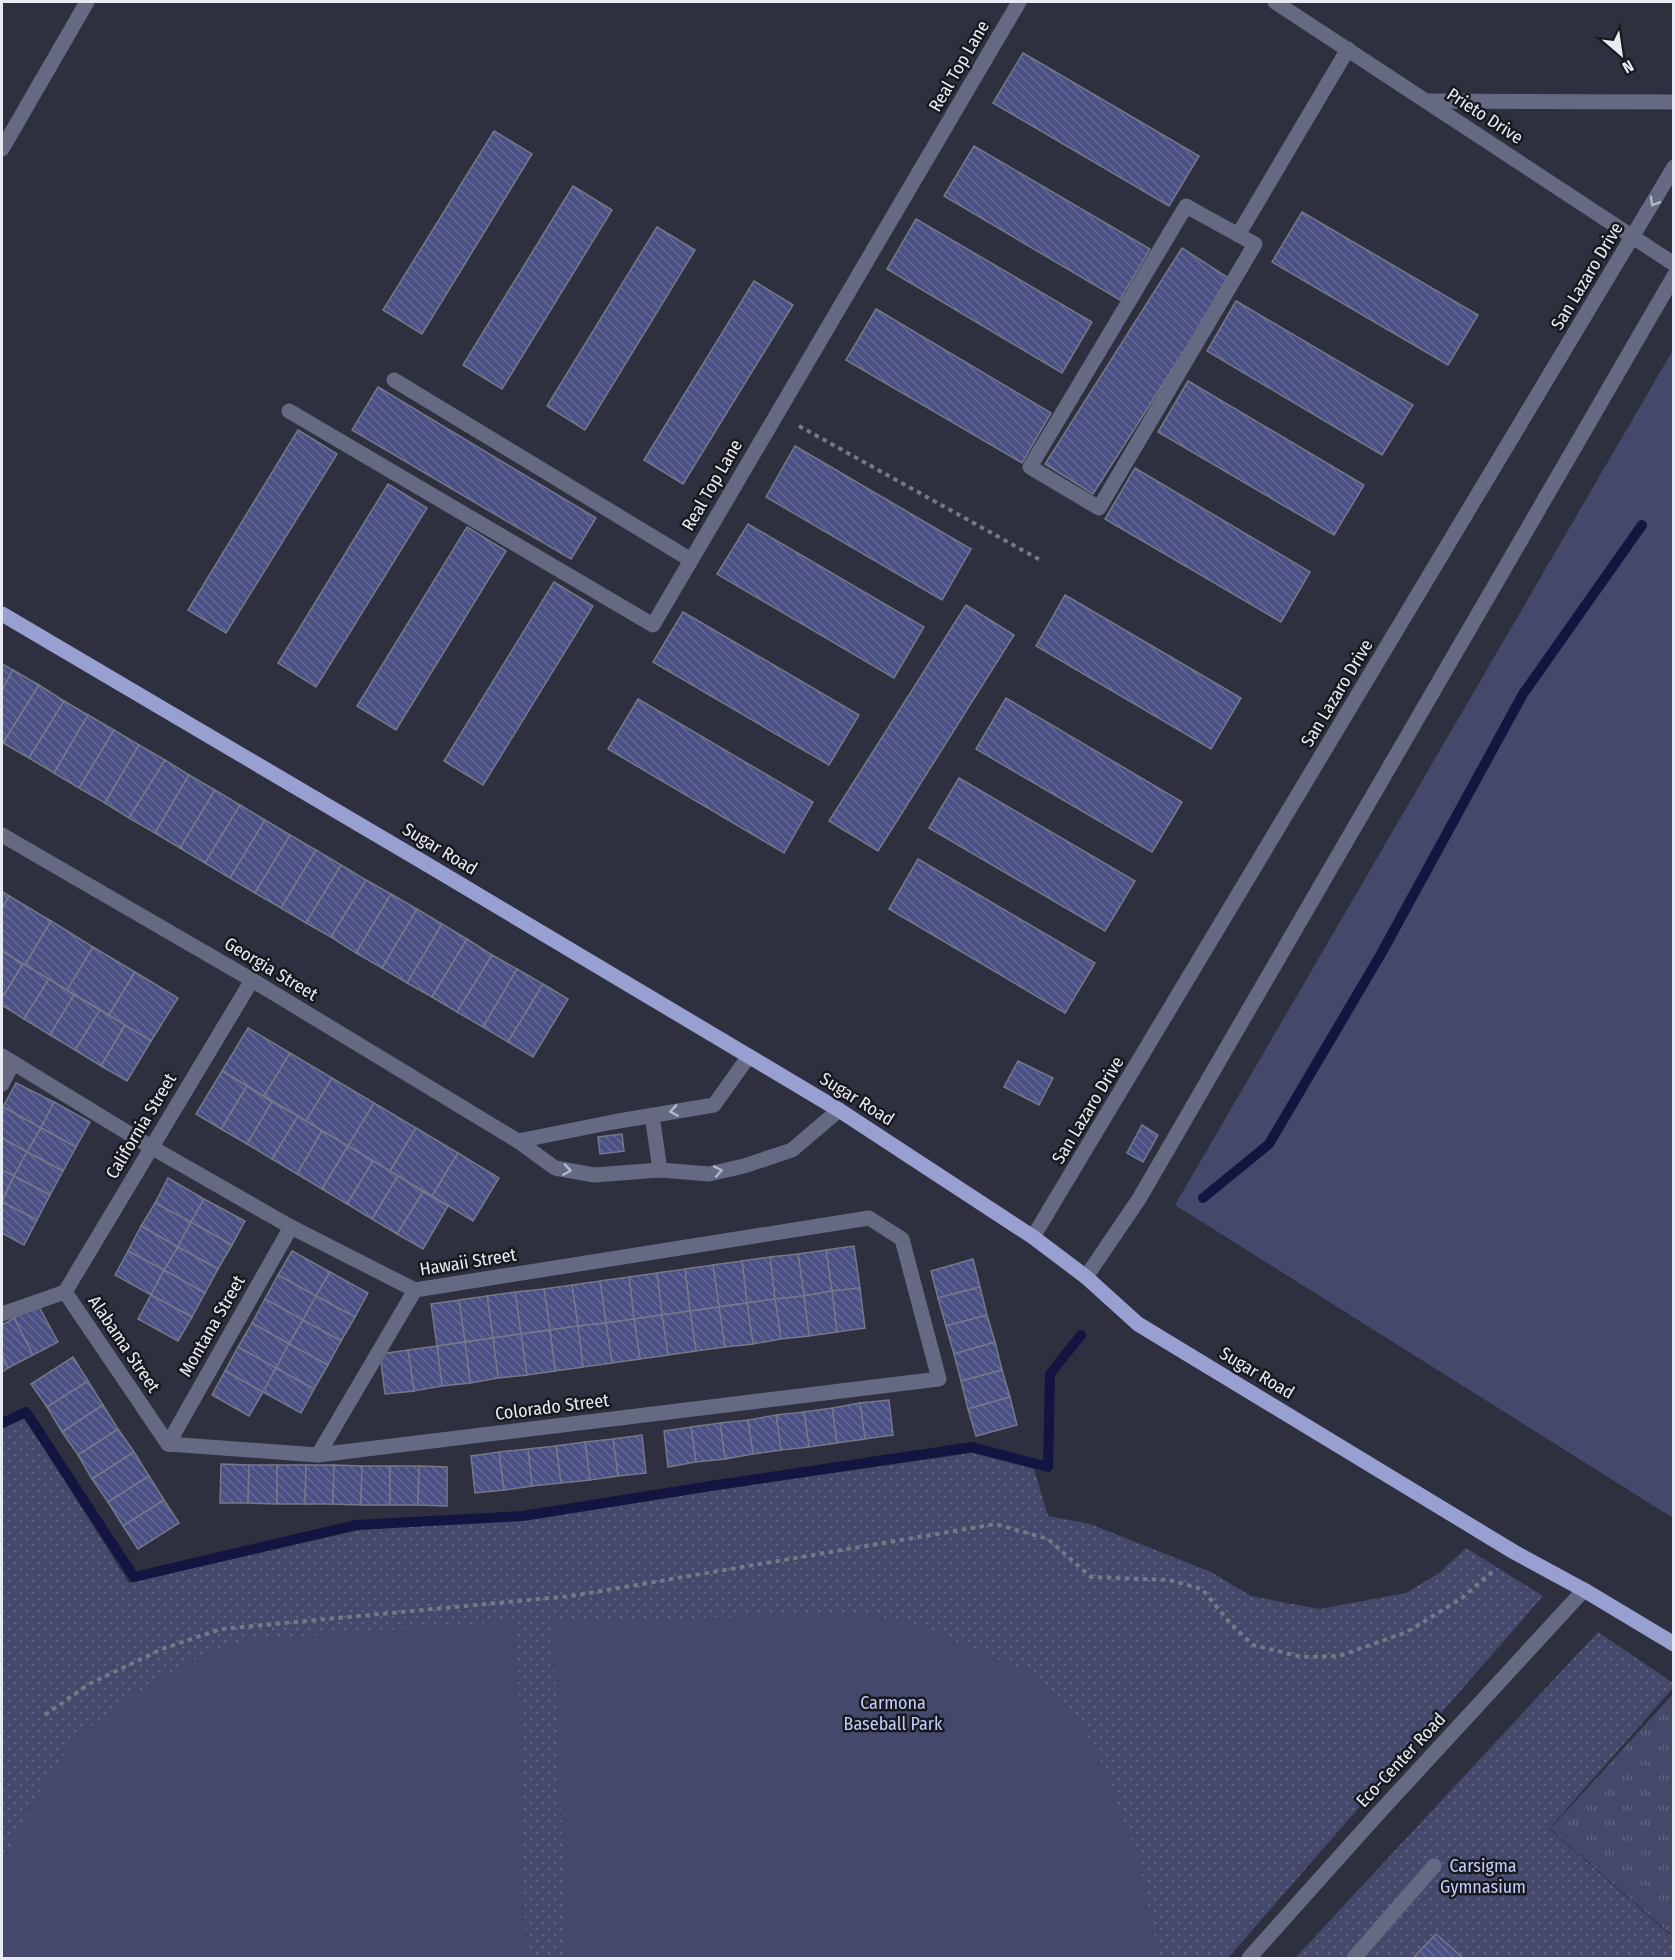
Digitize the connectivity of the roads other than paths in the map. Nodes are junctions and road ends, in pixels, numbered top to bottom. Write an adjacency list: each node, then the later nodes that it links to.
1 (87, 2): 7 (street)
2 (1019, 2): 15 (street, Real Top Lane)
3 (1275, 2): 4 (street, Prieto Drive)
4 (1348, 49): 5 (street, Prieto Drive); 9 (street)
5 (1427, 101): 6 (street); 10 (street, Prieto Drive)
6 (1674, 102)
7 (2, 149)
8 (1674, 167): 10 (street, San Lazaro Drive, one-way to 10)
9 (1238, 235): 9 (street)
10 (1634, 236): 11 (street, Prieto Drive); 28 (street, San Lazaro Drive)
11 (1674, 264)
12 (1674, 276): 29 (street)
13 (394, 380): 15 (street)
14 (290, 411): 15 (street, Real Top Lane)
15 (691, 560)
16 (2, 614): 19 (main road, Sugar Road)
17 (2, 835): 18 (street, Georgia Street)
18 (252, 980): 24 (street, Georgia Street); 25 (street, California Street)
19 (749, 1056): 22 (main road, Sugar Road); 23 (street, one-way to 23)
20 (7, 1060): 21 (street); 25 (street, Hawaii Street)
21 (2, 1084)
22 (839, 1110): 26 (street, one-way to 22); 28 (main road, Sugar Road)
23 (652, 1115): 24 (street); 26 (street)
24 (518, 1141): 26 (street, Georgia Street, one-way to 26)
25 (151, 1147): 27 (street, Hawaii Street); 31 (street, California Street)
26 (660, 1170)
27 (291, 1227): 30 (street, Hawaii Street); 34 (street, Montana Street)
28 (1033, 1237): 29 (main road, Sugar Road)
29 (1086, 1277): 36 (main road, Sugar Road)
30 (415, 1290): 33 (street, Hawaii Street); 35 (street)
31 (65, 1292): 32 (street, Alabama Street); 34 (street, Alabama Street)
32 (2, 1314)
33 (939, 1379): 35 (street, Colorado Street)
34 (168, 1444): 35 (street, Colorado Street)
35 (318, 1455)
36 (1584, 1590): 37 (main road, Sugar Road); 39 (street, Eco-Center Road)
37 (1674, 1644)
38 (1434, 1866): 40 (street)
39 (1249, 1959)
40 (1354, 1959)

